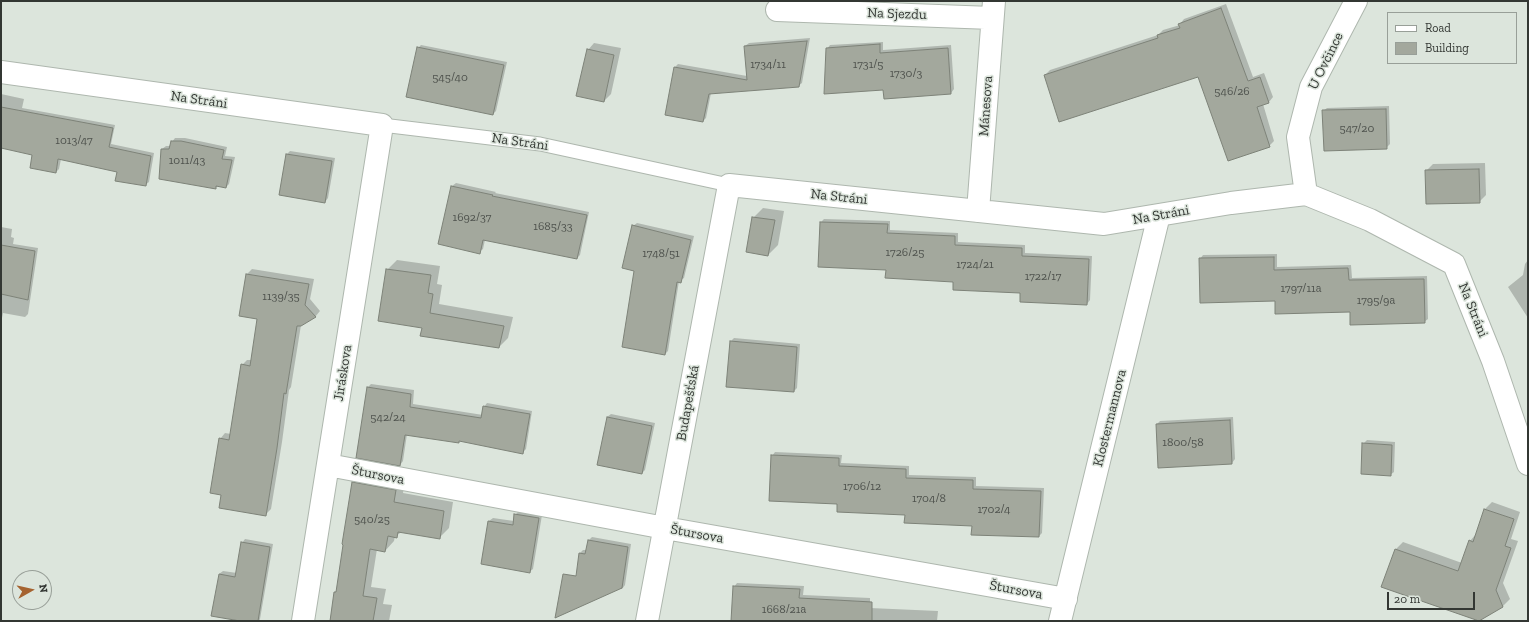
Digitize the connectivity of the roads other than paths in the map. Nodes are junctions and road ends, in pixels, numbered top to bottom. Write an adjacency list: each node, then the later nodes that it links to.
1 (1356, 1): 7 (street, U Ovčince)
2 (993, 9): 3 (street, Na Sjezdu); 8 (street, Mánesova)
3 (777, 10)
4 (1, 72): 5 (street, Na Stráni)
5 (382, 125): 6 (lane, Na Stráni); 11 (street, Jiráskova)
6 (728, 185): 8 (street, Na Stráni); 12 (street, Budapešťská)
7 (1306, 194): 9 (street, Na Stráni); 10 (street, Na Stráni)
8 (978, 211): 9 (street, Na Stráni)
9 (1159, 215): 13 (street, Klostermannova)
10 (1528, 464)
11 (328, 465): 12 (street, Štursova); 14 (street, Jiráskova)
12 (665, 528): 13 (street, Štursova); 15 (street, Budapešťská)
13 (1066, 598): 16 (street, Klostermannova)
14 (303, 621)
15 (647, 621)
16 (1060, 621)

